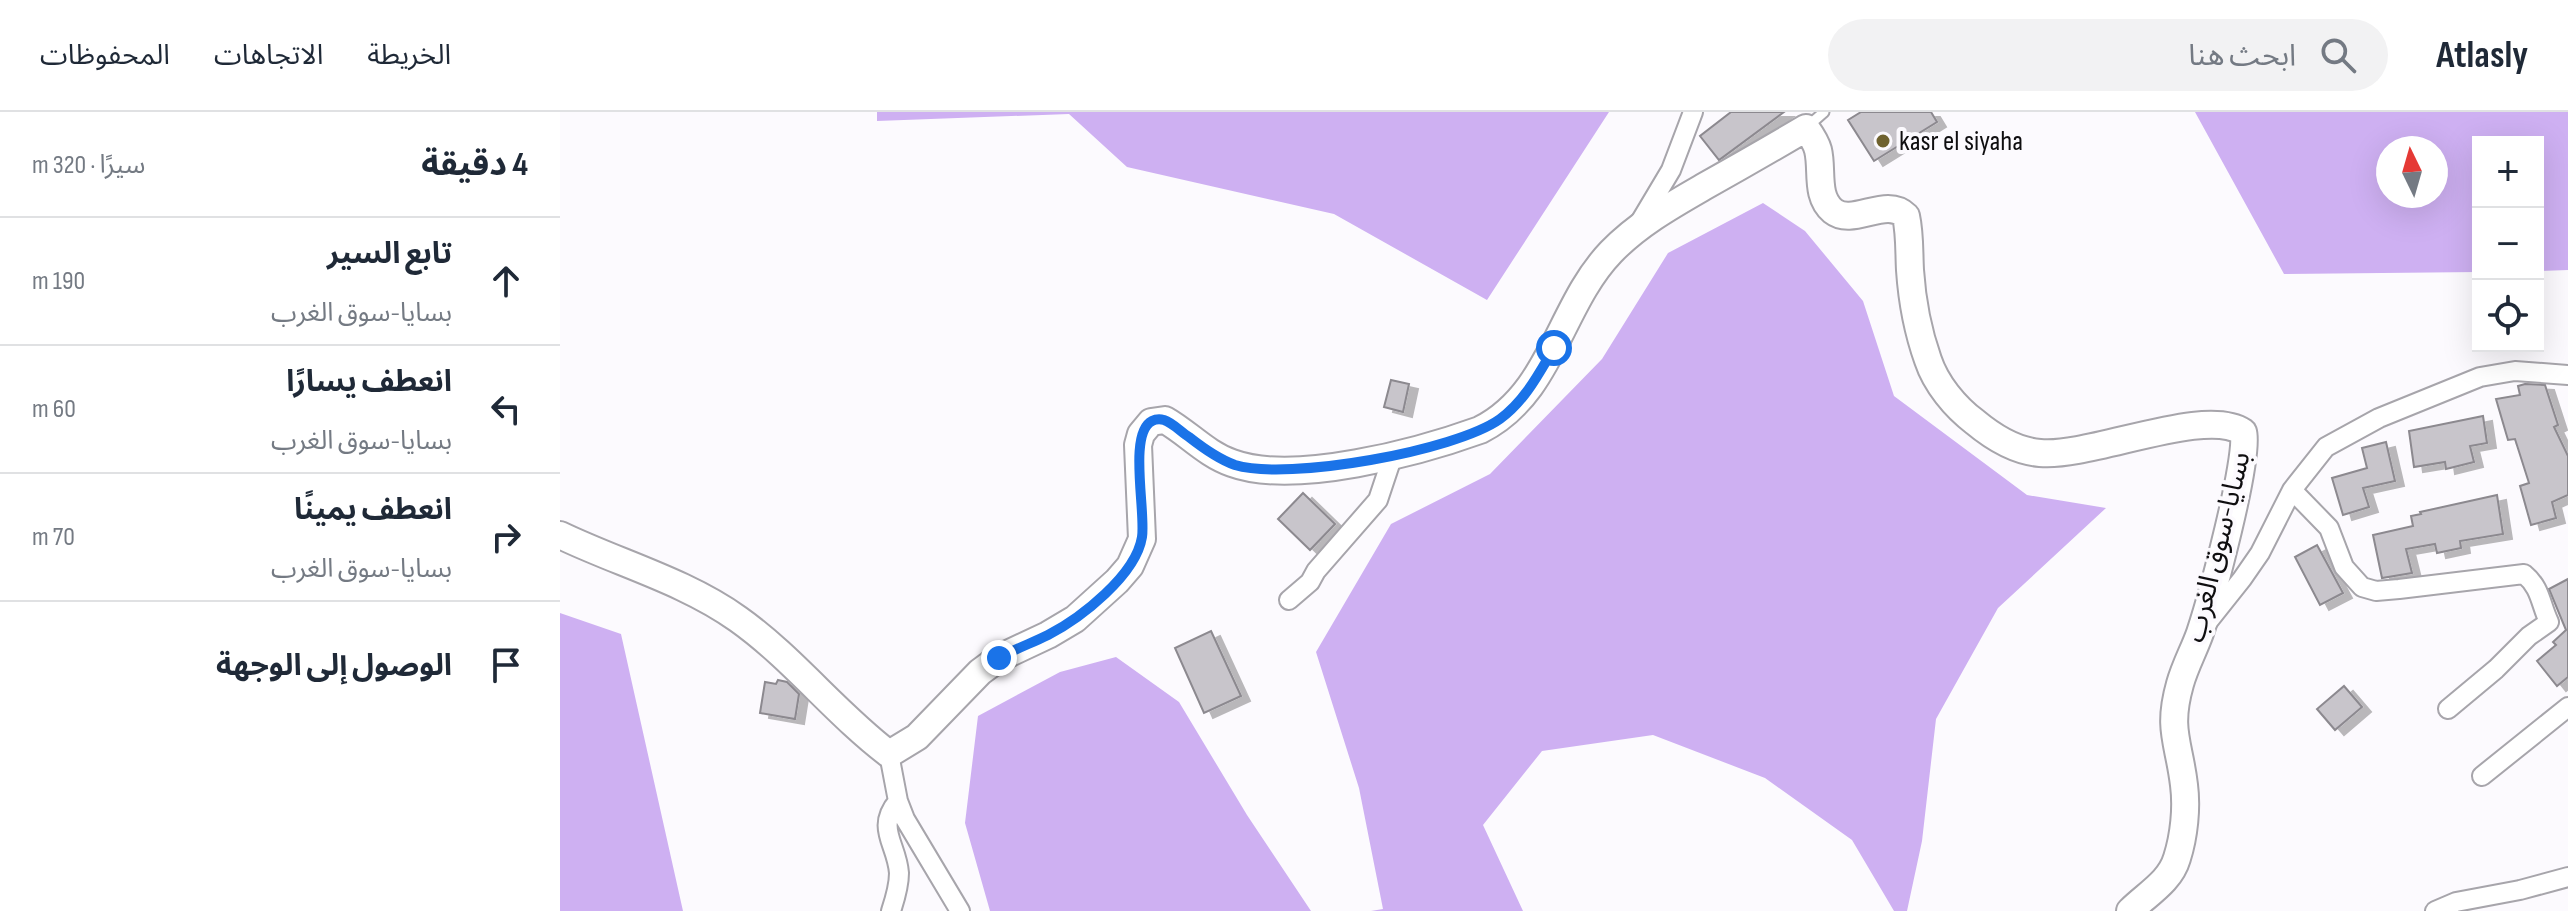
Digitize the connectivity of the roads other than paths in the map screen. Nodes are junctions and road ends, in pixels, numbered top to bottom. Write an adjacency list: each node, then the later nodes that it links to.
1 (1693, 112): 3 (street)
2 (1815, 120): 3 (street, بسايا-سوق الغرب); 11 (street, بسايا-سوق الغرب)
3 (1637, 228): 5 (street, بسايا-سوق الغرب)
4 (2568, 375): 6 (street)
5 (1393, 455): 8 (street); 14 (street, بسايا-سوق الغرب)
6 (2292, 490): 10 (street); 11 (street)
7 (560, 535): 14 (street)
8 (1289, 600)
9 (2568, 617): 10 (street)
10 (2549, 622): 13 (street)
11 (2200, 632): 20 (street, بسايا-سوق الغرب)
12 (2568, 707): 15 (street)
13 (2448, 709)
14 (889, 754): 16 (street)
15 (2482, 776)
16 (898, 801): 18 (street); 19 (street)
17 (2568, 877): 21 (street)
18 (891, 911)
19 (960, 911)
20 (2130, 911)
21 (2435, 911)

